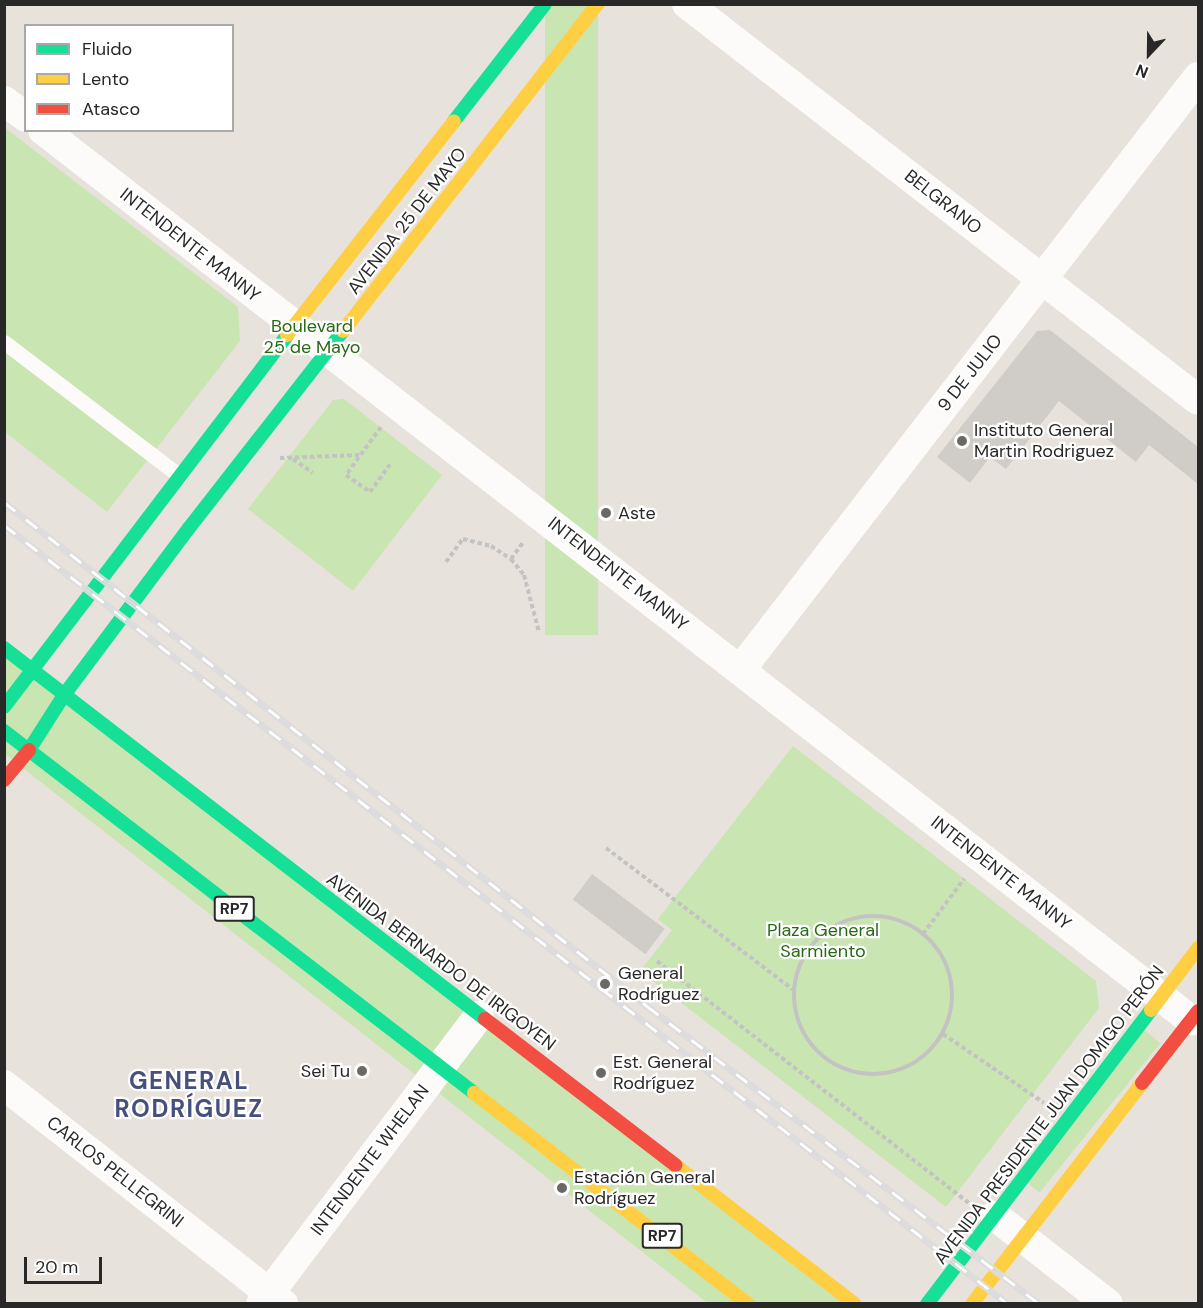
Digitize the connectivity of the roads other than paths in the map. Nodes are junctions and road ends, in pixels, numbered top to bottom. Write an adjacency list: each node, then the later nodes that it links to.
1 (545, 4): 9 (main road, AVENIDA 25 DE MAYO)
2 (598, 4): 11 (main road, AVENIDA 25 DE MAYO)
3 (687, 4): 8 (street, BELGRANO)
4 (1198, 78): 8 (street, 9 DE JULIO)
5 (4, 101): 6 (street)
6 (24, 116)
7 (46, 132): 9 (street, INTENDENTE MANNY)
8 (1043, 279): 12 (street, BELGRANO); 15 (street, 9 DE JULIO)
9 (294, 325): 11 (street, INTENDENTE MANNY); 13 (main road, AVENIDA 25 DE MAYO)
10 (4, 342): 13 (lane)
11 (328, 351): 15 (street, INTENDENTE MANNY); 17 (main road, AVENIDA 25 DE MAYO)
12 (1198, 400)
13 (180, 476): 16 (main road, AVENIDA 25 DE MAYO)
14 (4, 648): 16 (main road, AVENIDA BERNARDO DE IRIGOYEN)
15 (741, 669): 23 (street, INTENDENTE MANNY)
16 (33, 670): 17 (main road, AVENIDA BERNARDO DE IRIGOYEN); 18 (main road, AVENIDA 25 DE MAYO)
17 (64, 694): 20 (main road, AVENIDA 25 DE MAYO); 24 (main road, AVENIDA BERNARDO DE IRIGOYEN)
18 (4, 707)
19 (4, 731): 20 (main road, RP7)
20 (29, 750): 21 (main road, AVENIDA 25 DE MAYO); 26 (main road, RP7)
21 (4, 780)
22 (1198, 948): 23 (main road, AVENIDA PRESIDENTE JUAN DOMIGO PERÓN)
23 (1162, 996): 25 (street, INTENDENTE MANNY); 28 (main road, AVENIDA PRESIDENTE JUAN DOMIGO PERÓN)
24 (478, 1016): 26 (street, INTENDENTE WHELAN); 32 (main road, AVENIDA BERNARDO DE IRIGOYEN)
25 (1195, 1016): 29 (main road)
26 (440, 1066): 30 (street, INTENDENTE WHELAN); 31 (main road, RP7)
27 (4, 1085): 30 (street, CARLOS PELLEGRINI)
28 (993, 1218): 29 (street); 33 (main road, AVENIDA PRESIDENTE JUAN DOMIGO PERÓN)
29 (1023, 1239): 34 (main road); 35 (street)
30 (271, 1300)
31 (748, 1304)
32 (855, 1304)
33 (927, 1304)
34 (972, 1304)
35 (1107, 1304)

